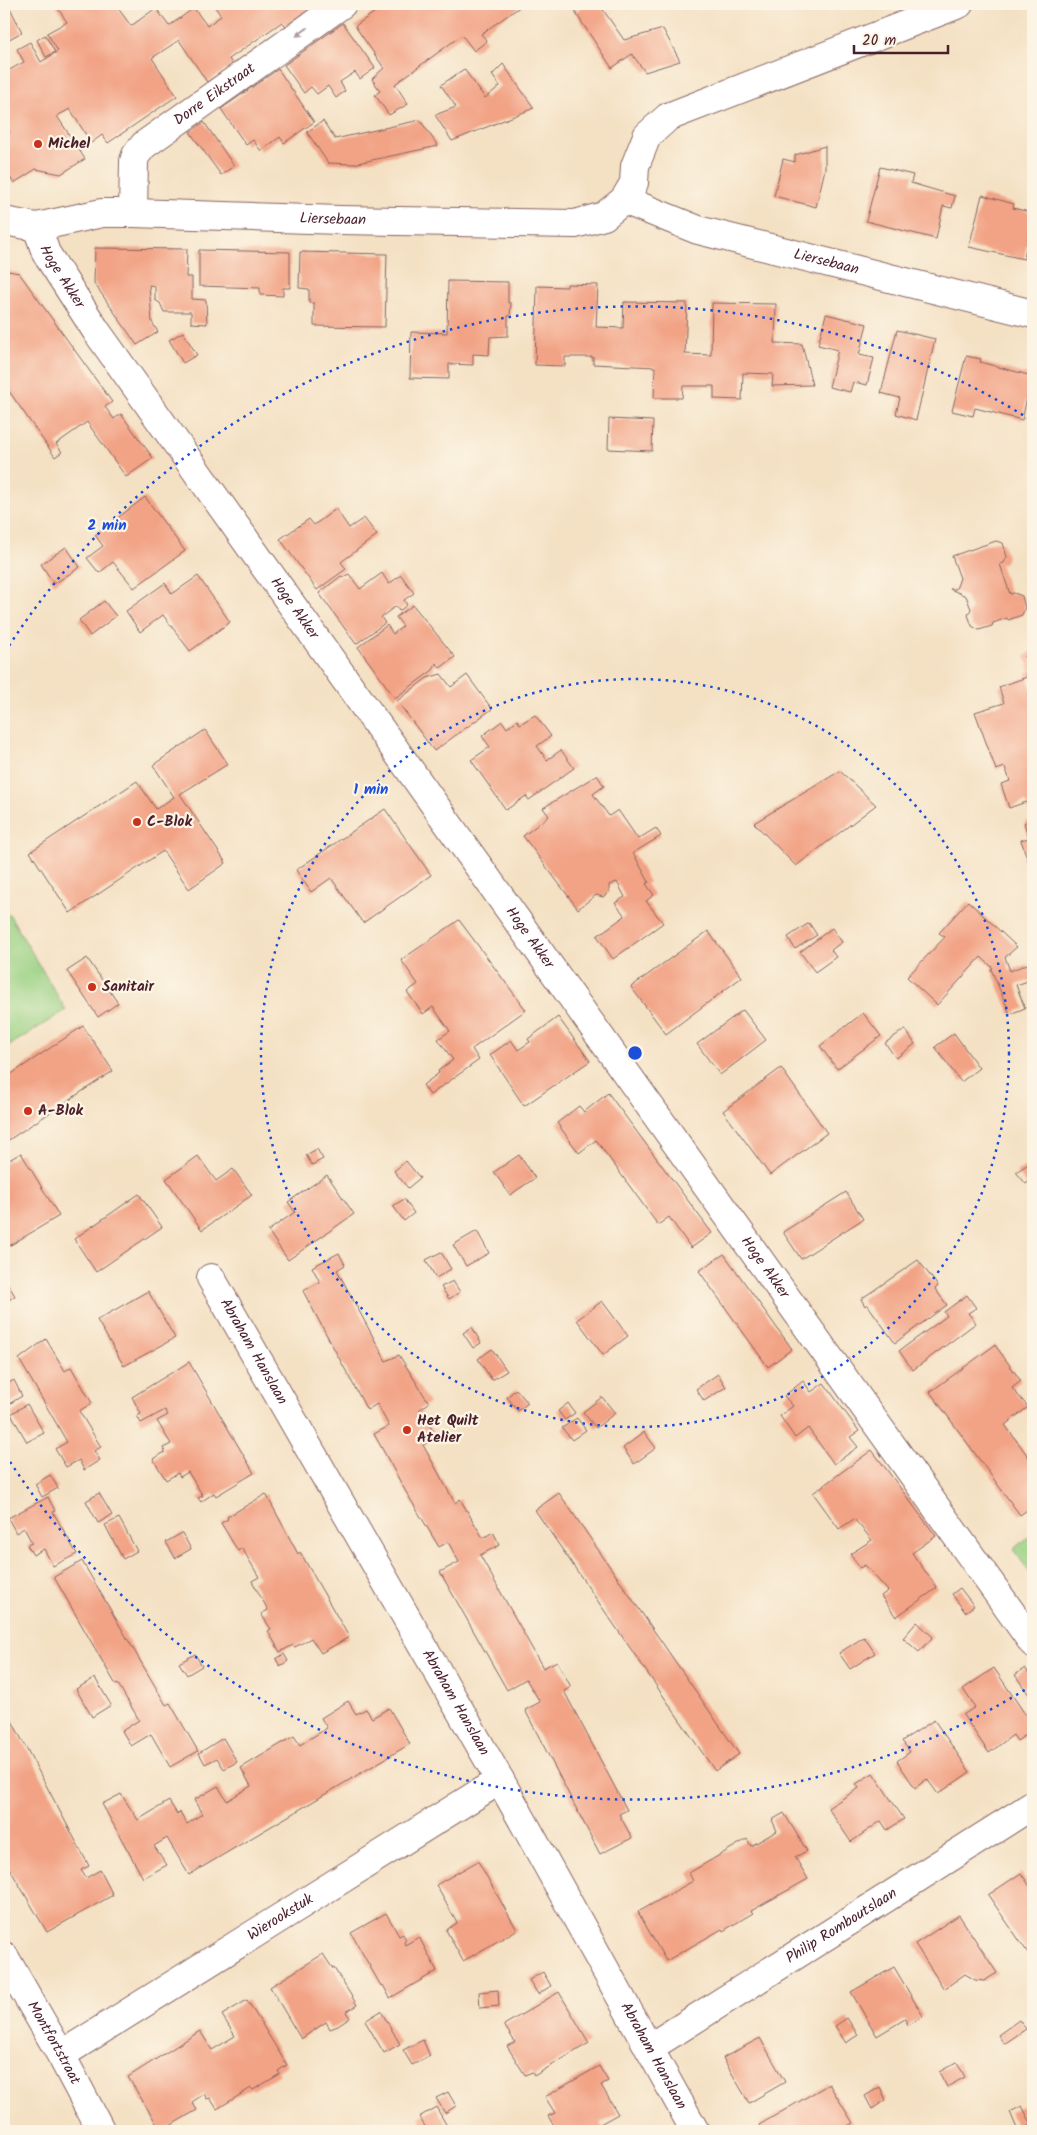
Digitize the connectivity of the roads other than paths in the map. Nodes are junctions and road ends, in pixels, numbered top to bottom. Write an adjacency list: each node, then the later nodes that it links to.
1 (342, 4): 4 (street, Dorre Eikstraat, one-way to 4)
2 (959, 4): 3 (street, Liersebaan)
3 (624, 200): 4 (street, Liersebaan); 7 (street, Liersebaan)
4 (133, 213): 6 (street, Liersebaan)
5 (4, 221): 6 (street)
6 (37, 227): 9 (street, Hoge Akker)
7 (1033, 314)
8 (211, 1278): 10 (street, Abraham Hanslaan)
9 (1033, 1642)
10 (500, 1780): 13 (street, Abraham Hanslaan); 14 (street, Wierookstuk)
11 (1033, 1805): 13 (street, Philip Romboutslaan)
12 (4, 1956): 14 (street, Montfortstraat)
13 (649, 2048): 16 (street, Abraham Hanslaan)
14 (61, 2055): 15 (street, Montfortstraat)
15 (101, 2131)
16 (695, 2131)

